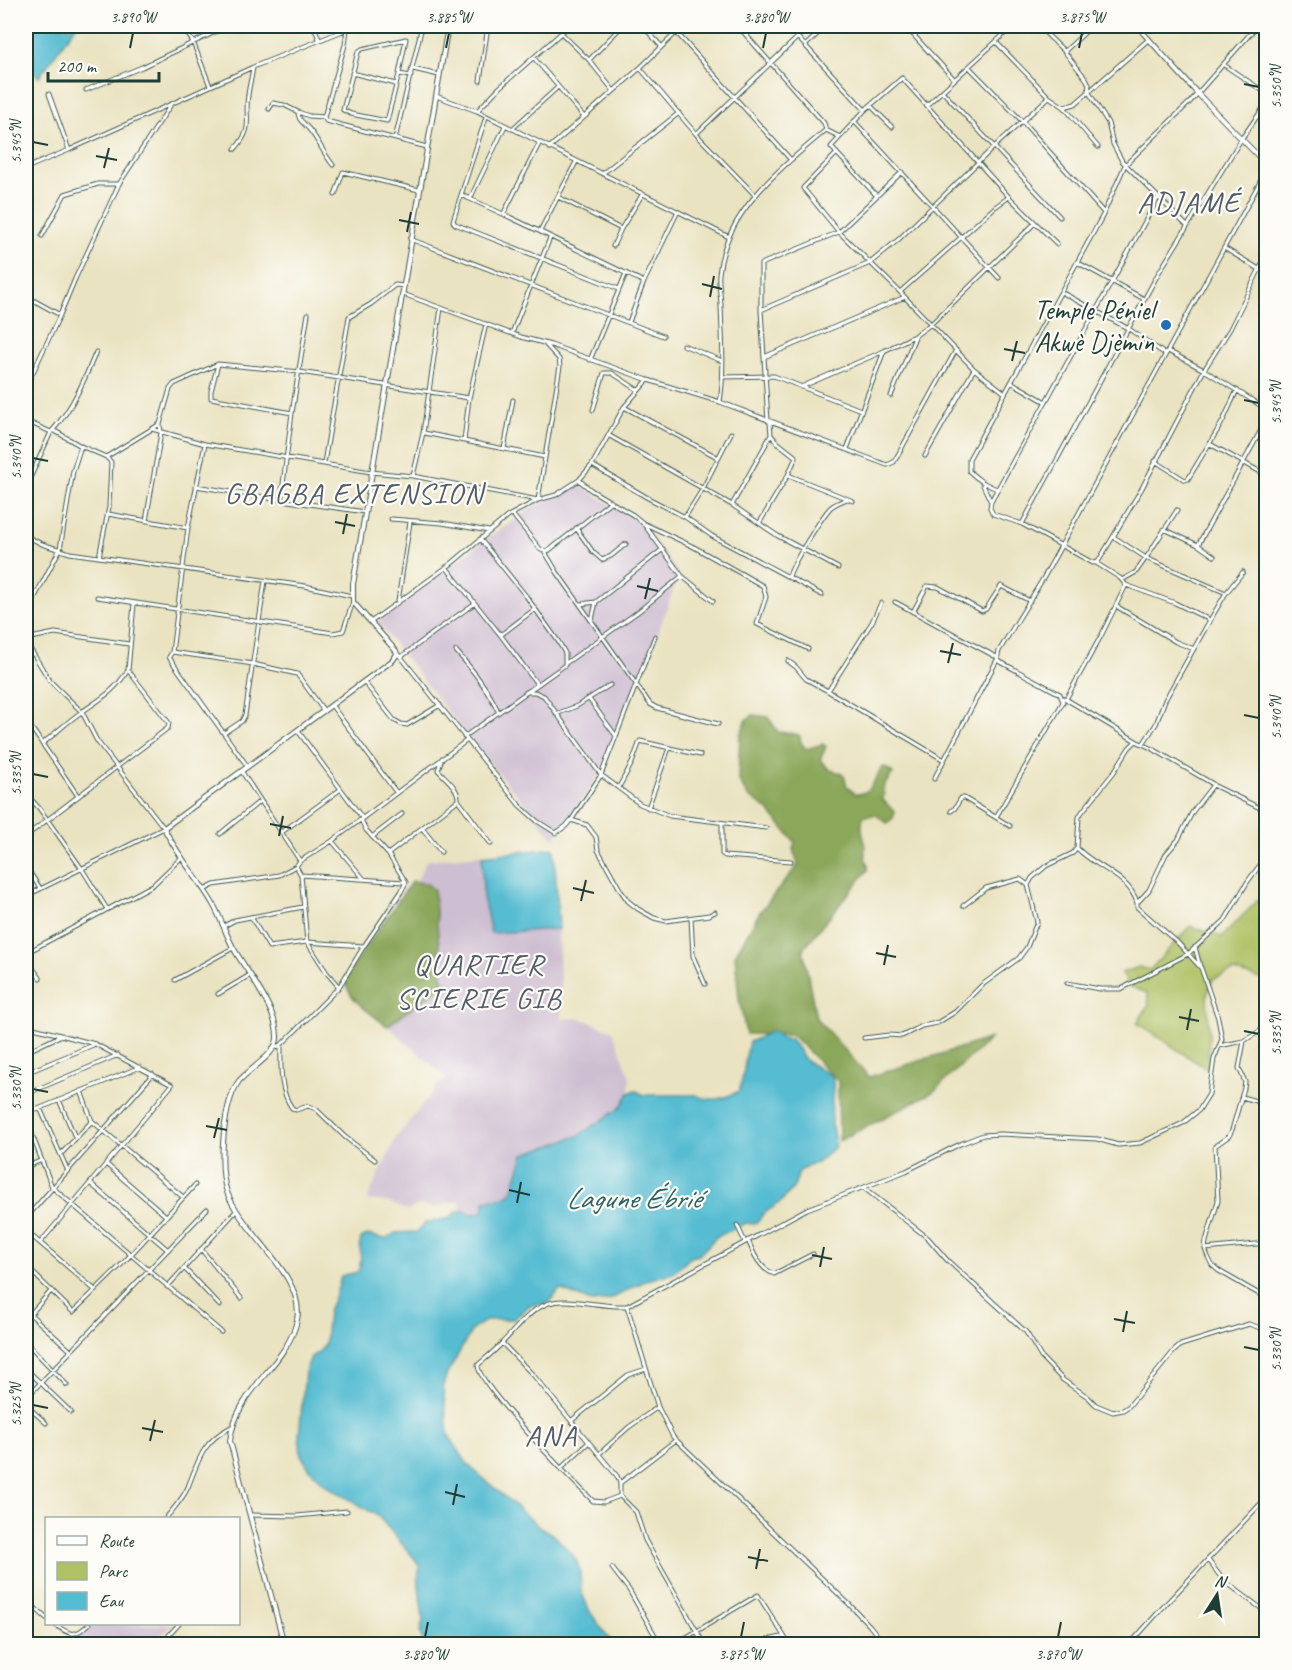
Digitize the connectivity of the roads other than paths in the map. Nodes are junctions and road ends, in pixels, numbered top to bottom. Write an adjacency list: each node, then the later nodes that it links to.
1 (182, 26): 27 (street)
2 (228, 26): 27 (street)
3 (314, 26): 25 (street)
4 (355, 26): 21 (street)
5 (422, 26): 39 (street)
6 (448, 26): 42 (street)
7 (488, 26): 45 (street)
8 (569, 26): 23 (street)
9 (622, 26): 33 (street)
10 (643, 26): 30 (street)
11 (683, 26): 22 (street)
12 (738, 26): 34 (street)
13 (787, 26): 24 (street)
14 (826, 26): 29 (street)
15 (1013, 26): 28 (street)
16 (1038, 26): 31 (street)
17 (1092, 26): 31 (street)
18 (1137, 26): 26 (street)
19 (1257, 26): 35 (street)
20 (906, 27): 44 (street)
21 (346, 29): 25 (street); 69 (street)
22 (676, 32): 30 (street); 58 (street)
23 (561, 33): 32 (street); 33 (street)
24 (798, 37): 29 (street); 34 (street)
25 (319, 39): 36 (street)
26 (1149, 39): 52 (street); 55 (street)
27 (193, 42): 47 (street); 49 (street)
28 (996, 42): 37 (street); 57 (street)
29 (806, 45): 65 (street)
30 (662, 46): 38 (street)
31 (1064, 51): 52 (street)
32 (534, 58): 48 (street); 66 (street)
33 (589, 60): 50 (street)
34 (770, 63): 58 (street); 77 (street)
35 (1224, 65): 53 (street); 55 (street)
36 (253, 67): 47 (street); 87 (street)
37 (969, 67): 44 (street); 72 (street)
38 (640, 68): 50 (street); 68 (street)
39 (413, 69): 42 (street); 43 (street)
40 (352, 73): 41 (street); 46 (street); 46 (street)
41 (399, 74): 43 (street); 46 (street)
42 (439, 75): 56 (street)
43 (411, 76): 81 (street)
44 (954, 79): 51 (street)
45 (480, 81)
46 (396, 84)
47 (210, 86): 59 (street)
48 (558, 87): 71 (street); 76 (street)
49 (86, 90)
50 (614, 90): 71 (street)
51 (942, 91): 61 (street); 84 (street)
52 (1088, 91): 63 (street); 95 (street)
53 (1266, 93)
54 (49, 94): 88 (street)
55 (1198, 94): 80 (street); 95 (street)
56 (436, 96): 66 (street); 83 (street)
57 (1049, 98): 63 (street); 72 (street)
58 (734, 99): 78 (street); 90 (street)
59 (171, 104): 88 (street); 100 (street)
60 (1266, 104): 80 (street)
61 (927, 105): 62 (street); 92 (street)
62 (872, 106): 65 (street); 75 (street)
63 (1064, 107): 85 (street)
64 (269, 110): 67 (street)
65 (866, 110): 73 (street)
66 (477, 111): 70 (street)
67 (298, 112): 69 (street); 94 (street)
68 (679, 113): 78 (street); 99 (street)
69 (324, 117): 81 (street)
70 (486, 117): 74 (street); 103 (street)
71 (584, 117): 86 (street)
72 (1022, 121): 84 (street); 114 (street)
73 (854, 122): 79 (street); 98 (street)
74 (505, 126): 76 (street); 110 (street)
75 (892, 127)
76 (512, 129): 82 (street)
77 (826, 130): 79 (street); 90 (street)
78 (696, 134): 105 (street)
79 (840, 137): 89 (street)
80 (1242, 138): 93 (street); 117 (street)
81 (395, 139): 83 (street)
82 (539, 144): 86 (street); 112 (street)
83 (427, 147): 101 (street)
84 (994, 147): 92 (street); 115 (street)
85 (1098, 147)
86 (549, 148): 91 (street)
87 (235, 149)
88 (69, 150): 96 (street)
89 (837, 153): 106 (street); 120 (street)
90 (791, 160): 105 (street)
91 (576, 162): 99 (street); 107 (street)
92 (979, 164): 108 (street); 111 (street)
93 (1266, 164)
94 (333, 165)
95 (1125, 165): 109 (street); 114 (street)
96 (26, 168)
97 (1266, 171): 128 (street)
98 (902, 172): 106 (street); 111 (street)
99 (603, 173): 104 (street)
100 (119, 184): 121 (street); 153 (street)
101 (419, 190): 102 (street); 125 (street)
102 (334, 195)
103 (460, 195): 110 (street); 130 (street)
104 (642, 195): 113 (street); 118 (street)
105 (755, 195): 122 (street)
106 (876, 195): 120 (street)
107 (558, 197): 118 (street); 119 (street)
108 (1010, 197): 116 (street); 124 (street)
109 (1158, 198): 117 (street); 137 (street)
110 (470, 199): 112 (street)
111 (933, 205): 124 (street); 132 (street)
112 (504, 213): 119 (street)
113 (677, 213): 122 (street); 138 (street)
114 (1104, 213): 131 (street)
115 (1060, 217)
116 (1035, 223): 126 (street); 133 (street)
117 (1188, 226): 147 (street)
118 (621, 229): 127 (street)
119 (540, 231): 123 (street)
120 (839, 232): 132 (street); 149 (street)
121 (42, 236)
122 (729, 237): 169 (street)
123 (550, 238): 130 (street); 135 (street)
124 (962, 238): 133 (street); 142 (street)
125 (411, 239): 139 (street); 140 (street)
126 (1057, 244)
127 (613, 246)
128 (1224, 248): 134 (street); 166 (street)
129 (1266, 256): 134 (street)
130 (541, 259): 139 (street); 141 (street)
131 (1077, 262): 137 (street); 143 (street)
132 (870, 263): 142 (street); 149 (street)
133 (990, 268): 136 (street); 156 (street)
134 (1260, 270): 172 (street)
135 (626, 273): 138 (street); 141 (street)
136 (999, 278)
137 (1111, 280): 147 (street); 150 (street)
138 (644, 282): 154 (street)
139 (532, 285): 152 (street); 158 (street)
140 (404, 286): 144 (street); 176 (street)
141 (619, 289): 152 (street)
142 (900, 292): 146 (street)
143 (1061, 292): 150 (street); 178 (street)
144 (403, 294): 148 (street); 179 (street)
145 (26, 296): 153 (street)
146 (905, 297): 156 (street); 167 (street)
147 (1145, 299): 157 (street)
148 (441, 308): 155 (street); 184 (street)
149 (761, 309): 167 (street)
150 (1095, 310): 157 (street); 189 (street)
151 (308, 314): 173 (street)
152 (609, 314): 154 (street); 168 (street)
153 (60, 315): 180 (street)
154 (629, 322): 160 (street)
155 (486, 324): 158 (street); 187 (street)
156 (931, 324): 159 (street); 163 (street)
157 (1129, 329): 166 (street); 249 (street)
158 (512, 333): 161 (street)
159 (916, 335): 164 (street); 186 (street)
160 (663, 336)
161 (543, 342): 168 (street); 216 (street)
162 (682, 345): 169 (street)
163 (956, 350): 171 (street); 212 (street)
164 (884, 351): 181 (street); 194 (street)
165 (96, 352): 201 (street)
166 (1167, 353): 172 (street); 258 (street)
167 (764, 357): 175 (street)
168 (590, 360): 177 (street)
169 (722, 361): 174 (street)
170 (218, 364): 173 (street); 195 (street); 199 (street)
171 (974, 369): 185 (street); 213 (street)
172 (1204, 370): 183 (street); 218 (street)
173 (300, 372): 176 (street); 195 (street)
174 (724, 376): 175 (street); 190 (street)
175 (765, 376): 181 (street); 197 (street)
176 (338, 377): 179 (street); 220 (street)
177 (648, 380): 182 (street); 190 (street)
178 (1011, 382): 185 (street); 189 (street)
179 (386, 384): 184 (street); 222 (street)
180 (26, 387)
181 (801, 387): 194 (street)
182 (638, 390): 191 (street); 193 (street)
183 (1237, 390): 192 (street); 209 (street)
184 (429, 392): 187 (street); 203 (street)
185 (1005, 393): 227 (street)
186 (891, 396)
187 (469, 398): 207 (street)
188 (513, 400): 211 (street)
189 (1044, 401): 230 (street)
190 (720, 402): 197 (street)
191 (624, 407): 205 (street); 217 (street)
192 (1266, 409)
193 (593, 410)
194 (861, 410): 212 (street)
195 (292, 413): 215 (street)
196 (26, 421): 201 (street)
197 (769, 421): 206 (street); 212 (street)
198 (1266, 421): 219 (street)
199 (160, 424): 200 (street); 202 (street)
200 (152, 429): 202 (street); 214 (street)
201 (52, 431): 210 (street); 229 (street)
202 (161, 433): 208 (street); 245 (street)
203 (423, 433): 207 (street); 225 (street)
204 (730, 433): 217 (street)
205 (608, 435): 221 (street); 231 (street)
206 (771, 435): 223 (street); 238 (street)
207 (464, 441): 211 (street)
208 (205, 444): 215 (street); 228 (street)
209 (1210, 444): 218 (street); 219 (street)
210 (81, 446): 214 (street); 261 (street)
211 (504, 449): 216 (street)
212 (847, 449)
213 (925, 456)
214 (106, 457): 241 (street)
215 (286, 457): 220 (street); 233 (street)
216 (545, 457): 234 (street)
217 (719, 458): 231 (street)
218 (1155, 461): 255 (street)
219 (1244, 463): 224 (street); 259 (street)
220 (324, 464): 222 (street)
221 (592, 465): 226 (street); 243 (street)
222 (372, 472): 225 (street); 240 (street)
223 (788, 475): 232 (street); 247 (street)
224 (1266, 475)
225 (413, 477): 234 (street)
226 (579, 480): 234 (street); 235 (street)
227 (982, 483): 230 (street); 237 (street)
228 (196, 486): 233 (street); 250 (street)
229 (26, 487)
230 (997, 489): 237 (street)
231 (702, 490): 238 (street); 243 (street)
232 (847, 499): 236 (street); 260 (street)
233 (281, 500): 240 (street)
234 (538, 500): 242 (street)
235 (610, 501): 248 (street); 251 (street)
236 (854, 501)
237 (991, 501): 249 (street)
238 (732, 505): 247 (street)
239 (1177, 510): 252 (street)
240 (365, 512): 279 (street)
241 (108, 514): 245 (street); 265 (street)
242 (512, 514): 253 (street); 263 (street)
243 (685, 517): 273 (street)
244 (391, 519): 246 (street)
245 (147, 521): 250 (street)
246 (410, 521): 253 (street); 281 (street)
247 (760, 522): 260 (street)
248 (643, 523): 262 (street); 305 (street)
249 (1022, 525): 258 (street)
250 (188, 528): 270 (street)
251 (576, 528): 257 (street); 263 (street)
252 (1164, 529): 259 (street); 266 (street)
253 (489, 531): 256 (street)
254 (26, 536): 261 (street)
255 (1114, 537): 266 (street); 267 (street)
256 (480, 539): 268 (street); 292 (street)
257 (626, 544)
258 (1060, 545): 267 (street); 283 (street)
259 (1198, 545): 264 (street)
260 (803, 548): 269 (street); 273 (street)
261 (60, 549): 265 (street); 295 (street)
262 (663, 549): 272 (street); 285 (street)
263 (545, 552): 290 (street)
264 (1214, 555)
265 (99, 557): 270 (street)
266 (1146, 558): 275 (street); 277 (street)
267 (1096, 563): 275 (street)
268 (446, 567): 281 (street); 289 (street)
269 (838, 568)
270 (182, 570): 274 (street); 293 (street)
271 (1243, 572): 277 (street)
272 (682, 576): 282 (street); 301 (street)
273 (789, 578): 278 (street)
274 (266, 580): 279 (street); 299 (street)
275 (1122, 580): 276 (street)
276 (1126, 585): 291 (street); 296 (street)
277 (1226, 593): 296 (street)
278 (822, 595)
279 (352, 596): 284 (street)
280 (97, 597): 288 (street)
281 (398, 600): 297 (street)
282 (713, 601)
283 (1030, 601): 294 (street); 312 (street)
284 (353, 602): 297 (street); 299 (street)
285 (596, 602): 290 (street); 298 (street)
286 (895, 602): 294 (street)
287 (881, 603): 321 (street)
288 (134, 604): 293 (street); 304 (street)
289 (474, 604): 300 (street); 310 (street)
290 (580, 604): 298 (street)
291 (1116, 606): 306 (street); 324 (street)
292 (535, 609): 300 (street); 315 (street)
293 (177, 610): 299 (street); 308 (street)
294 (913, 612): 312 (street)
295 (26, 614)
296 (1210, 620): 306 (street)
297 (372, 621): 310 (street)
298 (592, 621): 301 (street)
299 (258, 622): 314 (street)
300 (498, 632): 318 (street)
301 (603, 635): 315 (street); 320 (street)
302 (655, 636): 320 (street)
303 (26, 641): 304 (street); 309 (street)
304 (129, 644): 316 (street)
305 (808, 649)
306 (1194, 649): 339 (street)
307 (456, 651): 328 (street)
308 (172, 652): 314 (street); 334 (street)
309 (32, 654): 311 (street); 329 (street)
310 (399, 655): 317 (street); 325 (street)
311 (26, 658)
312 (997, 659): 324 (street); 343 (street)
313 (788, 661): 321 (street)
314 (253, 664): 327 (street); 334 (street)
315 (564, 665): 318 (street)
316 (128, 670): 329 (street); 344 (street)
317 (364, 681): 325 (street); 326 (street)
318 (537, 684): 322 (street)
319 (610, 685): 323 (street)
320 (637, 685): 332 (street); 335 (street)
321 (828, 691): 343 (street)
322 (526, 692): 328 (street); 330 (street)
323 (589, 699): 330 (street); 335 (street)
324 (1064, 699): 337 (street); 361 (street)
325 (440, 705): 336 (street)
326 (332, 706): 327 (street); 352 (street)
327 (324, 711): 333 (street)
328 (498, 711): 336 (street)
329 (81, 712): 338 (street); 344 (street)
330 (556, 714): 347 (street)
331 (26, 720): 338 (street)
332 (718, 724)
333 (298, 731): 345 (street); 351 (street)
334 (224, 733): 345 (street)
335 (616, 736): 347 (street)
336 (465, 739): 342 (street); 364 (street)
337 (1136, 741): 339 (street); 376 (street)
338 (42, 744): 354 (street)
339 (1143, 744): 349 (street)
340 (669, 747): 341 (street); 350 (street); 357 (street)
341 (700, 755)
342 (443, 757): 352 (street); 355 (street)
343 (944, 760): 348 (street)
344 (118, 767): 354 (street); 367 (street)
345 (248, 767): 346 (street)
346 (242, 772): 356 (street); 367 (street)
347 (601, 775): 350 (street); 364 (street)
348 (934, 779)
349 (1213, 785): 359 (street); 393 (street)
350 (619, 787): 357 (street)
351 (341, 789): 362 (street); 370 (street)
352 (396, 792): 362 (street)
353 (26, 794): 363 (street)
354 (78, 796): 363 (street)
355 (458, 800): 368 (street); 375 (street)
356 (261, 801): 370 (street); 371 (street)
357 (648, 808): 365 (street)
358 (951, 810): 361 (street)
359 (1266, 811)
360 (402, 814): 373 (street)
361 (996, 817): 366 (street)
362 (362, 819): 373 (street); 374 (street)
363 (46, 820): 372 (street); 385 (street)
364 (571, 820): 399 (street)
365 (722, 823): 369 (street); 382 (street)
366 (1010, 826)
367 (164, 828): 380 (street); 385 (street)
368 (422, 828): 377 (street); 378 (street)
369 (766, 828)
370 (282, 832): 381 (street)
371 (219, 834)
372 (26, 836)
373 (372, 837): 378 (street)
374 (332, 841): 381 (street); 387 (street)
375 (490, 844)
376 (1077, 848): 389 (street); 393 (street)
377 (441, 852)
378 (388, 854): 388 (street)
379 (1266, 856): 403 (street)
380 (182, 857): 391 (street); 396 (street)
381 (300, 861): 383 (street)
382 (791, 861)
383 (296, 866): 386 (street); 391 (street)
384 (26, 867): 390 (street)
385 (82, 869): 390 (street); 396 (street)
386 (302, 875): 387 (street); 395 (street)
387 (364, 879): 388 (street)
388 (404, 882): 402 (street)
389 (1028, 885): 394 (street); 421 (street)
390 (40, 888): 392 (street)
391 (204, 890): 400 (street)
392 (26, 896)
393 (1137, 903): 406 (street)
394 (963, 906)
395 (303, 907): 398 (street); 401 (street)
396 (106, 909): 405 (street)
397 (715, 912): 399 (street)
398 (251, 917): 400 (street); 401 (street)
399 (691, 918): 413 (street)
400 (223, 926): 404 (street)
401 (307, 942): 402 (street); 414 (street)
402 (364, 946): 414 (street)
403 (1196, 947): 406 (street); 408 (street)
404 (233, 948): 409 (street); 411 (street)
405 (26, 953)
406 (1188, 954): 408 (street); 412 (street)
407 (26, 959): 410 (street)
408 (1201, 968): 425 (street)
409 (250, 975): 415 (street); 426 (street)
410 (40, 978)
411 (175, 980)
412 (1067, 983)
413 (705, 984)
414 (339, 987): 424 (street)
415 (218, 994)
416 (26, 1026): 418 (street)
417 (1266, 1027): 422 (street)
418 (33, 1028): 419 (street); 420 (street)
419 (26, 1031)
420 (62, 1035): 423 (street); 427 (street)
421 (864, 1038)
422 (1244, 1041): 425 (street); 434 (street)
423 (95, 1044): 428 (street); 430 (street)
424 (281, 1045): 426 (street); 448 (street)
425 (1219, 1046): 455 (street)
426 (275, 1048): 459 (street)
427 (26, 1052)
428 (118, 1055): 429 (street); 433 (street)
429 (140, 1067): 431 (street); 432 (street)
430 (26, 1073)
431 (153, 1074): 441 (street); 445 (street)
432 (81, 1090): 435 (street); 440 (street)
433 (26, 1094)
434 (1242, 1097): 436 (street); 469 (street)
435 (59, 1100): 437 (street); 443 (street)
436 (1266, 1104)
437 (40, 1108): 438 (street); 446 (street)
438 (26, 1114)
439 (26, 1119): 442 (street)
440 (92, 1122): 441 (street); 443 (street)
441 (103, 1132): 445 (street); 451 (street)
442 (33, 1137): 444 (street); 447 (street)
443 (75, 1137): 446 (street)
444 (26, 1140)
445 (121, 1145): 449 (street); 456 (street)
446 (61, 1154): 451 (street)
447 (42, 1160): 450 (street); 454 (street)
448 (375, 1160)
449 (106, 1164): 452 (street); 460 (street)
450 (26, 1167)
451 (67, 1169): 454 (street)
452 (90, 1183): 457 (street); 464 (street)
453 (195, 1185): 456 (street)
454 (52, 1187): 457 (street); 461 (street)
455 (864, 1188): 465 (street); 487 (street)
456 (183, 1198): 460 (street)
457 (72, 1204): 466 (street); 472 (street)
458 (207, 1209): 470 (street)
459 (236, 1211): 468 (street); 503 (street)
460 (166, 1216): 464 (street)
461 (26, 1218)
462 (737, 1225): 465 (street)
463 (26, 1231): 466 (street)
464 (149, 1234): 470 (street); 472 (street)
465 (746, 1241): 471 (street); 484 (street)
466 (40, 1243): 480 (street)
467 (1266, 1243): 469 (street)
468 (201, 1249): 474 (street); 481 (street)
469 (1205, 1249): 482 (street)
470 (168, 1250): 475 (street)
471 (813, 1254)
472 (130, 1255): 475 (street); 480 (street)
473 (26, 1266): 476 (street)
474 (184, 1268): 478 (street); 483 (street)
475 (149, 1269): 478 (street); 491 (street)
476 (30, 1271): 477 (street); 479 (street)
477 (26, 1276)
478 (167, 1287): 488 (street)
479 (52, 1290): 480 (street); 485 (street)
480 (95, 1291)
481 (241, 1298)
482 (1266, 1298)
483 (220, 1306)
484 (627, 1306): 490 (street); 492 (street)
485 (30, 1314): 486 (street); 491 (street)
486 (26, 1319)
487 (1266, 1330)
488 (220, 1332)
489 (26, 1342): 494 (street)
490 (502, 1343): 501 (street); 507 (street)
491 (71, 1351): 494 (street)
492 (646, 1369): 499 (street); 501 (street)
493 (26, 1370): 495 (street)
494 (53, 1370): 495 (street); 496 (street)
495 (40, 1383): 497 (street); 500 (street)
496 (67, 1385)
497 (26, 1398)
498 (26, 1405): 502 (street)
499 (658, 1407): 504 (street); 506 (street)
500 (71, 1412)
501 (571, 1421): 505 (street)
502 (46, 1423)
503 (231, 1427): 512 (street); 513 (street)
504 (676, 1439): 508 (street); 531 (street)
505 (589, 1442): 506 (street); 507 (street)
506 (599, 1454): 508 (street)
507 (561, 1468): 509 (street)
508 (620, 1483): 509 (street)
509 (620, 1496): 522 (street)
510 (1266, 1498): 514 (street)
511 (346, 1511): 512 (street)
512 (249, 1515): 525 (street)
513 (167, 1517)
514 (1208, 1560): 517 (street); 532 (street)
515 (612, 1568): 526 (street)
516 (26, 1592): 518 (street)
517 (1266, 1612)
518 (45, 1617)
519 (57, 1625): 520 (street)
520 (87, 1625)
521 (177, 1625): 524 (street)
522 (697, 1633): 523 (street); 527 (street); 528 (street)
523 (783, 1638): 529 (street); 530 (street)
524 (168, 1644)
525 (284, 1644)
526 (660, 1644)
527 (675, 1644)
528 (704, 1644)
529 (759, 1644)
530 (789, 1644)
531 (884, 1644)
532 (1130, 1644)

